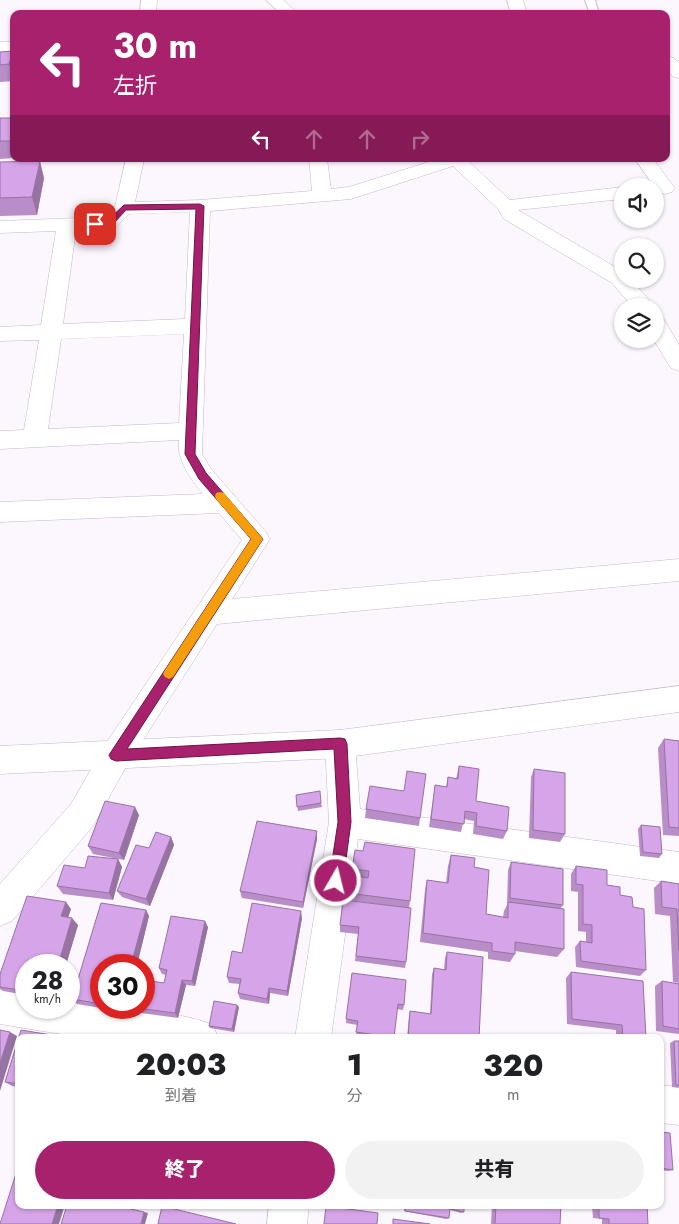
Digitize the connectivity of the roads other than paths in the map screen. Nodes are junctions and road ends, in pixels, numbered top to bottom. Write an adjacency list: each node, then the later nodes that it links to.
1 (274, 0): 2 (street)
2 (285, 10)
3 (134, 162): 13 (street)
4 (318, 162): 9 (street)
5 (447, 162): 9 (street)
6 (459, 162): 12 (street)
7 (646, 162): 8 (street)
8 (666, 188)
9 (322, 194): 11 (street)
10 (614, 194): 12 (street)
11 (200, 206): 13 (street); 17 (street)
12 (506, 206): 16 (street)
13 (124, 208): 14 (street)
14 (67, 225): 15 (street); 18 (street)
15 (0, 227)
16 (636, 298)
17 (195, 326): 18 (street); 22 (street)
18 (51, 332): 19 (street); 23 (street)
19 (0, 334)
20 (664, 338): 21 (street)
21 (679, 362)
22 (190, 431): 23 (street); 25 (street)
23 (35, 438): 24 (street)
24 (0, 440)
25 (226, 503): 26 (street); 28 (street)
26 (0, 512)
27 (679, 570): 28 (street)
28 (209, 613): 31 (street)
29 (679, 699): 30 (street)
30 (340, 744): 31 (street); 33 (street)
31 (116, 755): 32 (street); 35 (street)
32 (0, 760)
33 (345, 822): 34 (street); 38 (street)
34 (679, 868)
35 (0, 909)
36 (0, 1006): 37 (street)
37 (175, 1034)
38 (314, 1034)
39 (664, 1104): 40 (street)
40 (679, 1106)
41 (288, 1209): 42 (street)
42 (286, 1224)

